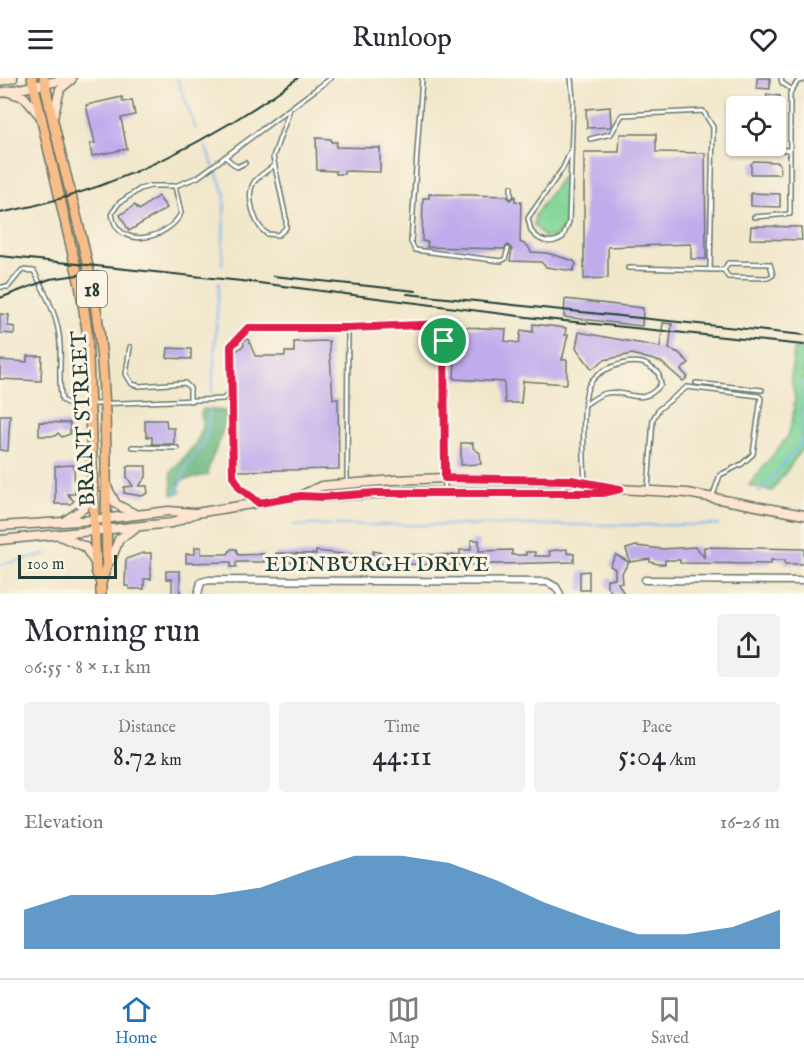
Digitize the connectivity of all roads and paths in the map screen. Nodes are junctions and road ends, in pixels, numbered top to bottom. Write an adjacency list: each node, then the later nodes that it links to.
1 (73, 78): 7 (main road); 13 (main road)
2 (331, 78): 11 (lane)
3 (422, 78): 25 (lane)
4 (571, 78): 15 (lane)
5 (781, 78): 9 (lane)
6 (804, 80): 9 (lane)
7 (44, 81): 8 (main road); 13 (main road, BRANT STREET / 18)
8 (33, 82): 10 (main road); 12 (main road, BRANT STREET / 18)
9 (791, 89): 17 (lane)
10 (1, 93): 12 (main road)
11 (289, 110): 18 (lane); 20 (lane)
12 (41, 117): 38 (main road, BRANT STREET / 18)
13 (52, 118): 36 (main road, BRANT STREET / 18)
14 (590, 139): 27 (lane)
15 (571, 150): 15 (lane)
16 (786, 150): 17 (lane)
17 (790, 150): 24 (lane)
18 (225, 157): 19 (lane); 21 (lane)
19 (245, 163)
20 (273, 166): 20 (lane)
21 (175, 186): 21 (lane)
22 (511, 187): 23 (lane)
23 (511, 196)
24 (754, 217)
25 (508, 249)
26 (628, 268): 27 (lane)
27 (710, 270): 28 (lane)
28 (724, 270): 28 (lane)
29 (0, 287): 38 (lane)
30 (348, 328): 34 (lane); 41 (lane); 45 (lane)
31 (130, 347): 35 (lane)
32 (696, 383): 33 (lane)
33 (762, 390)
34 (231, 391): 35 (lane); 52 (lane)
35 (190, 401): 36 (lane)
36 (105, 404): 38 (lane); 44 (main road, BRANT STREET / 18)
37 (586, 404): 37 (lane); 43 (lane)
38 (92, 405): 42 (main road, BRANT STREET / 18)
39 (132, 447): 40 (lane)
40 (177, 448)
41 (445, 478): 43 (main road); 45 (main road); 48 (lane)
42 (93, 481): 57 (main road, BRANT STREET / 18); 58 (main road)
43 (585, 482): 46 (main road); 49 (lane)
44 (105, 483): 54 (main road); 56 (main road, BRANT STREET / 18)
45 (347, 483): 50 (main road)
46 (620, 489): 47 (main road); 49 (main road)
47 (647, 490): 51 (main road); 51 (lane)
48 (445, 492): 49 (main road); 50 (main road)
49 (587, 493)
50 (301, 496): 52 (main road)
51 (712, 497): 55 (main road)
52 (259, 503): 53 (main road)
53 (196, 513): 54 (main road); 60 (main road)
54 (138, 515): 56 (main road)
55 (804, 515)
56 (106, 519): 57 (main road); 61 (main road, BRANT STREET)
57 (94, 520): 58 (main road); 62 (main road, BRANT STREET / 18)
58 (59, 523): 59 (main road)
59 (0, 526)
60 (142, 526): 61 (main road); 66 (main road)
61 (106, 531): 62 (main road); 66 (main road, BRANT STREET)
62 (95, 532): 63 (main road); 65 (main road, BRANT STREET)
63 (57, 535): 64 (main road); 65 (main road)
64 (0, 540)
65 (96, 564): 69 (main road, BRANT STREET)
66 (107, 564): 69 (main road, BRANT STREET)
67 (645, 580): 68 (street)
68 (804, 581)
69 (101, 583): 70 (main road, BRANT STREET)
70 (101, 594)
71 (198, 594): 72 (street, EDINBURGH DRIVE)
72 (560, 594)

